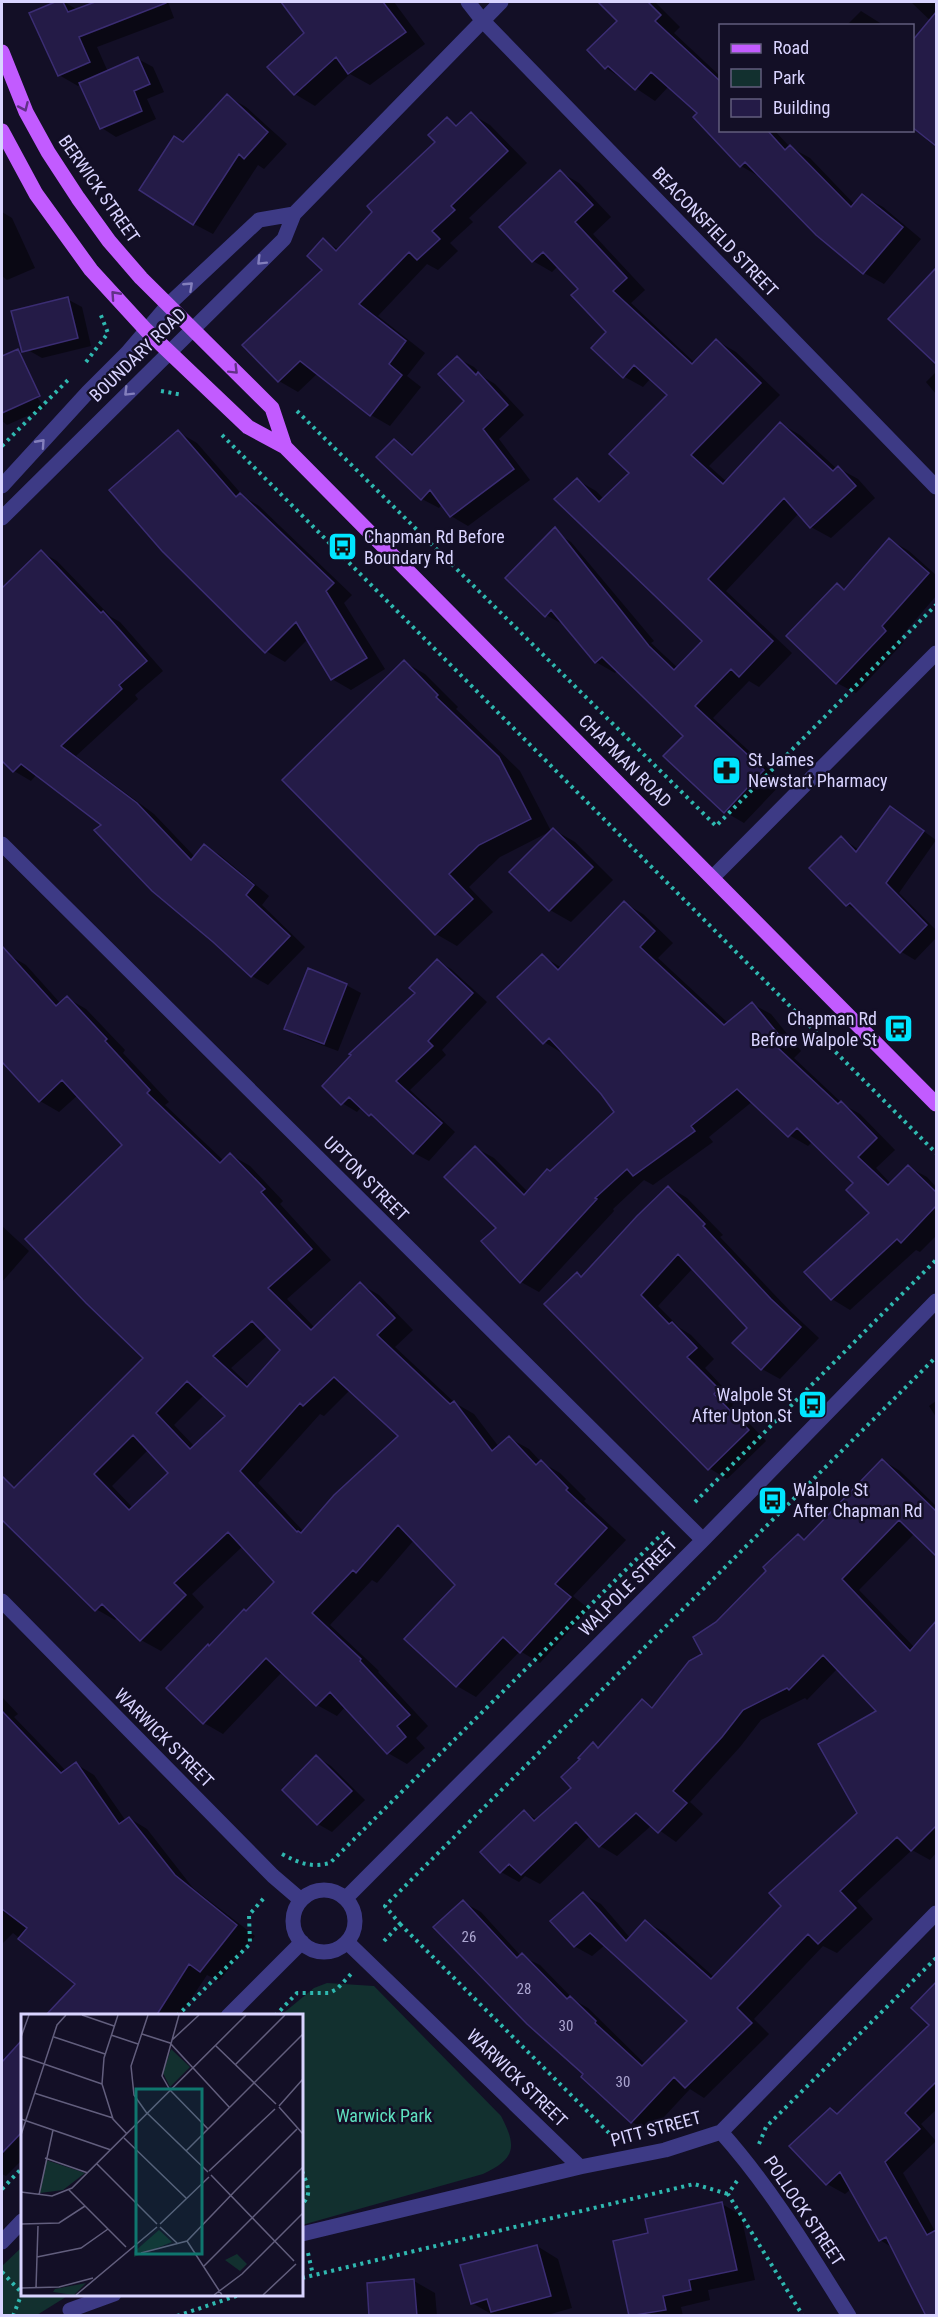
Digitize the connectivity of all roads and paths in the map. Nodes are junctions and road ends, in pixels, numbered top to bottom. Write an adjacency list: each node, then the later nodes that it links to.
1 (468, 2): 3 (street, BEACONSFIELD STREET)
2 (501, 2): 3 (street, BOUNDARY ROAD)
3 (482, 20): 6 (street, BOUNDARY ROAD); 21 (street, BEACONSFIELD STREET)
4 (2, 52): 7 (main road, BERWICK STREET, one-way to 7)
5 (2, 130): 8 (main road, one-way to 5)
6 (294, 214): 7 (street, BOUNDARY ROAD, one-way to 6); 9 (street, BOUNDARY ROAD, one-way to 9)
7 (168, 305): 8 (street, BOUNDARY ROAD); 9 (main road, BERWICK STREET)
8 (146, 330): 11 (main road); 20 (street, BOUNDARY ROAD, one-way to 8)
9 (192, 330): 11 (street, BOUNDARY ROAD); 19 (main road, CHAPMAN ROAD, one-way to 19)
10 (108, 333): 12 (path)
11 (170, 352): 19 (main road, CHAPMAN ROAD); 22 (street, BOUNDARY ROAD, one-way to 22)
12 (80, 368)
13 (72, 375): 18 (path)
14 (161, 391): 15 (path)
15 (183, 395)
16 (294, 409): 23 (path)
17 (217, 429): 28 (path)
18 (2, 446)
19 (285, 447): 26 (main road, CHAPMAN ROAD)
20 (2, 486)
21 (936, 487)
22 (2, 518)
23 (936, 605)
24 (936, 653): 26 (street)
25 (2, 844): 34 (street, UPTON STREET)
26 (713, 878): 27 (main road, CHAPMAN ROAD)
27 (936, 1104)
28 (936, 1153)
29 (936, 1260): 32 (path)
30 (936, 1301): 34 (street, WALPOLE STREET)
31 (936, 1357): 41 (path)
32 (690, 1507)
33 (668, 1528): 36 (path)
34 (703, 1540): 38 (street, WALPOLE STREET)
35 (2, 1601): 39 (street, WARWICK STREET)
36 (330, 1863)
37 (264, 1898): 47 (path)
38 (346, 1898): 39 (street); 44 (street)
39 (301, 1900): 43 (street)
40 (936, 1913): 50 (street, PITT STREET)
41 (400, 1924): 42 (path); 51 (path)
42 (384, 1941)
43 (302, 1942): 44 (street); 48 (street)
44 (347, 1942): 53 (street, WARWICK STREET)
45 (936, 1958): 52 (path)
46 (351, 1973): 49 (path)
47 (179, 2014)
48 (230, 2014)
49 (277, 2014)
50 (721, 2132): 51 (street, PITT STREET); 52 (street, POLLOCK STREET)
51 (633, 2157): 53 (street, PITT STREET)
52 (750, 2164): 57 (path); 72 (street, POLLOCK STREET)
53 (580, 2167): 60 (street, PITT STREET)
54 (21, 2169): 56 (path)
55 (303, 2174): 58 (path)
56 (2, 2189)
57 (728, 2194): 63 (path); 71 (path)
58 (303, 2203)
59 (21, 2222): 61 (street)
60 (303, 2234)
61 (2, 2242)
62 (2, 2272): 64 (path)
63 (303, 2278)
64 (21, 2291)
65 (21, 2295): 69 (path)
66 (111, 2296): 68 (street)
67 (239, 2296): 70 (path)
68 (70, 2310)
69 (13, 2316)
70 (177, 2316)
71 (803, 2316)
72 (849, 2316)

